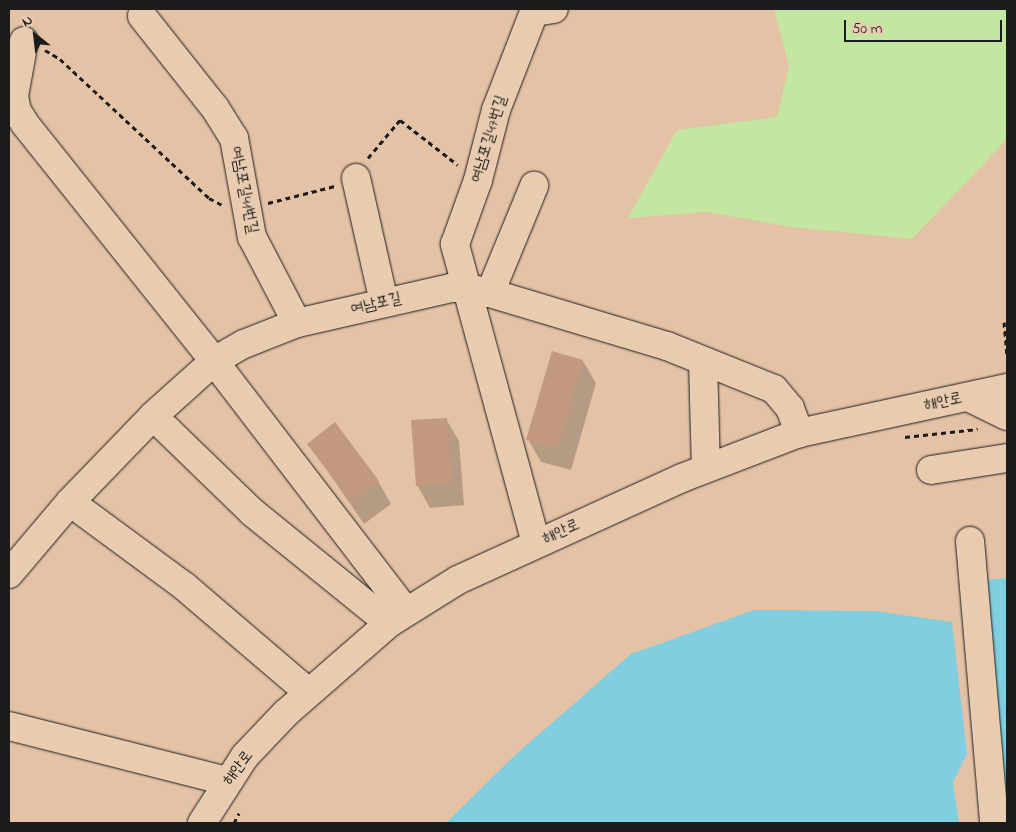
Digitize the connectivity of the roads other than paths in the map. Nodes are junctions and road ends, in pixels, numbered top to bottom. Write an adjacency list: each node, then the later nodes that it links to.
1 (554, 9): 6 (street, 여남포길47번길)
2 (142, 16): 8 (street, 여남포길41번길)
3 (23, 46): 9 (street)
4 (356, 178): 7 (street)
5 (534, 186): 6 (street)
6 (478, 290): 7 (street, 여남포길); 10 (street, 여남포길); 21 (street)
7 (384, 302): 8 (street, 여남포길)
8 (298, 323): 9 (street, 여남포길)
9 (214, 361): 13 (street, 여남포길); 23 (street)
10 (703, 362): 15 (street, 여남포길); 17 (street)
11 (1007, 388): 12 (street, 해안로)
12 (968, 397): 14 (street); 15 (street, 해안로)
13 (153, 416): 19 (street, 여남포길); 23 (street)
14 (998, 422)
15 (799, 433): 17 (street, 해안로)
16 (1007, 458): 18 (street)
17 (706, 467): 21 (street, 해안로)
18 (932, 470)
19 (70, 502): 22 (street, 여남포길); 24 (street)
20 (970, 541): 28 (street)
21 (536, 543): 23 (street, 해안로)
22 (9, 574)
23 (397, 617): 24 (street, 해안로)
24 (308, 692): 26 (street, 해안로)
25 (9, 726): 26 (street)
26 (227, 781): 27 (street, 해안로)
27 (202, 823)
28 (994, 823)

